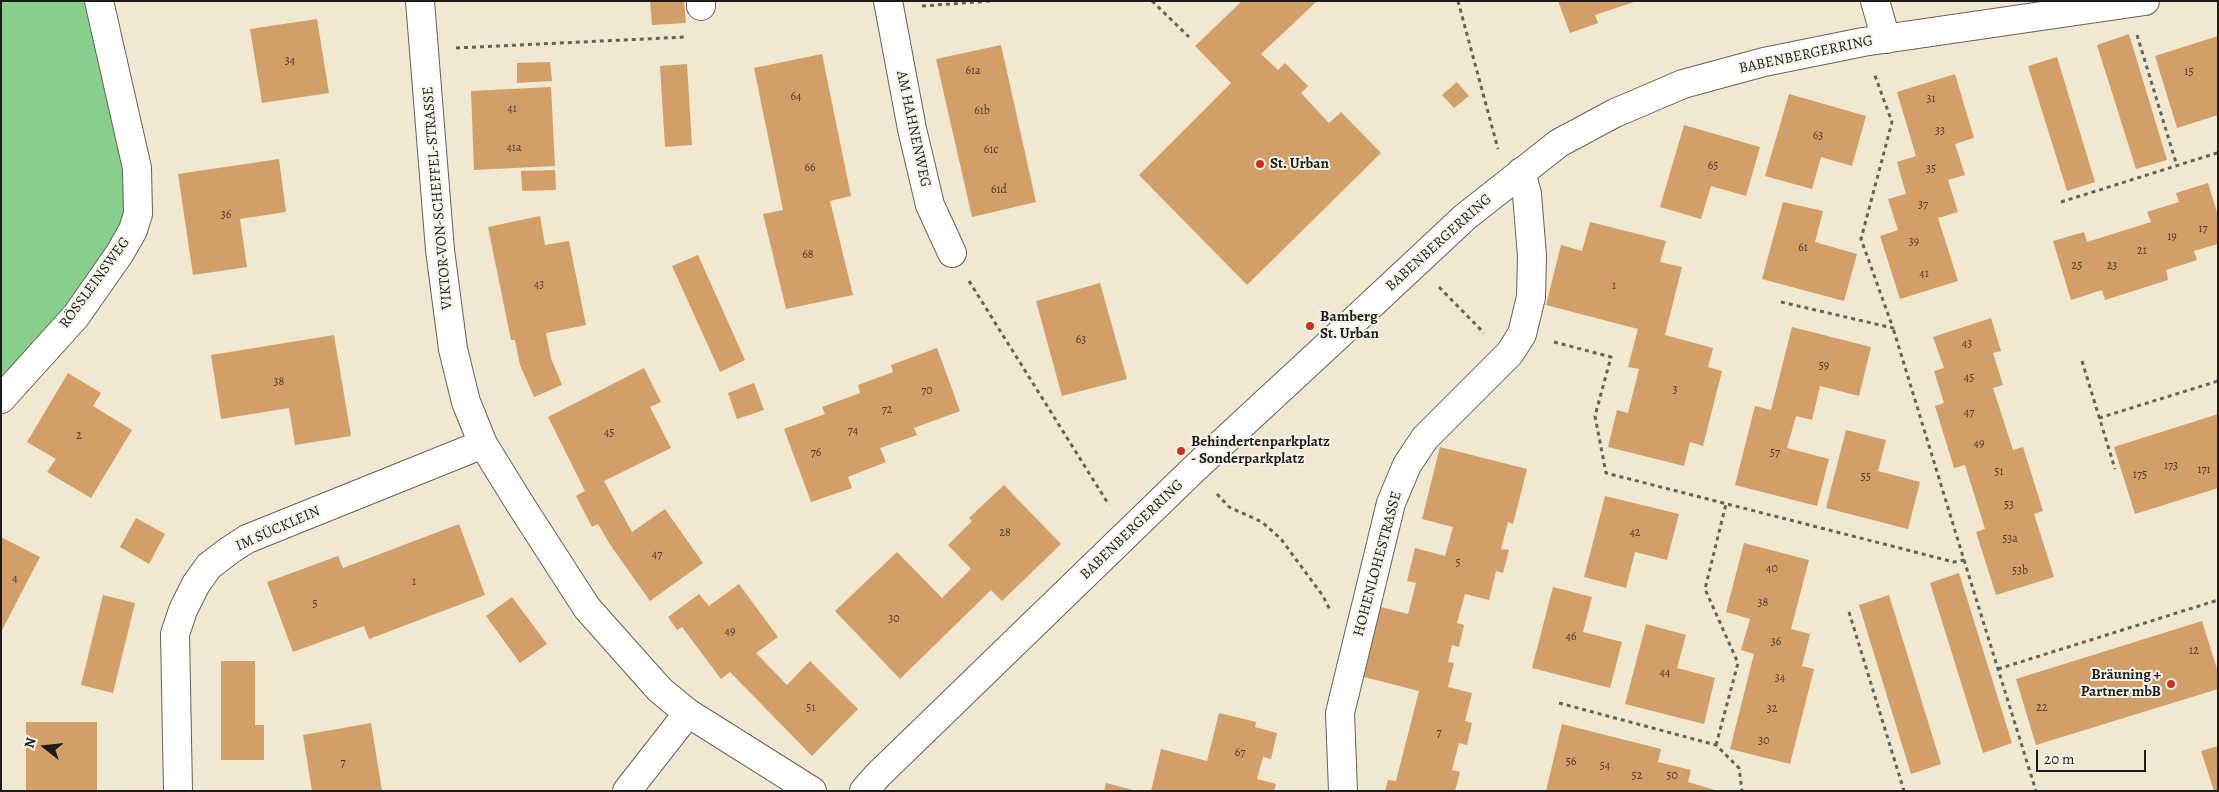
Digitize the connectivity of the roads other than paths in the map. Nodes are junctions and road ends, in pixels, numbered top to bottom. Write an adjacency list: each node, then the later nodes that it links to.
1 (98, 1): 10 (street, RÖSSLEINSWEG)
2 (420, 1): 11 (street, VIKTOR-VON-SCHEFFEL-STRASSE)
3 (1875, 1): 7 (street)
4 (2136, 3): 6 (street, BABENBERGERRING)
5 (889, 4): 9 (street, AM HAHNENWEG)
6 (2044, 8): 7 (street, BABENBERGERRING)
7 (1874, 41): 8 (street, BABENBERGERRING)
8 (1517, 175): 16 (street, BABENBERGERRING); 17 (street, HOHENLOHESTRASSE)
9 (952, 253)
10 (1, 399)
11 (483, 444): 12 (street, VIKTOR-VON-SCHEFFEL-STRASSE); 13 (street, IM SÜCKLEIN)
12 (688, 713): 14 (street); 15 (street, VIKTOR-VON-SCHEFFEL-STRASSE)
13 (178, 791)
14 (627, 791)
15 (812, 791)
16 (864, 791)
17 (1343, 791)

